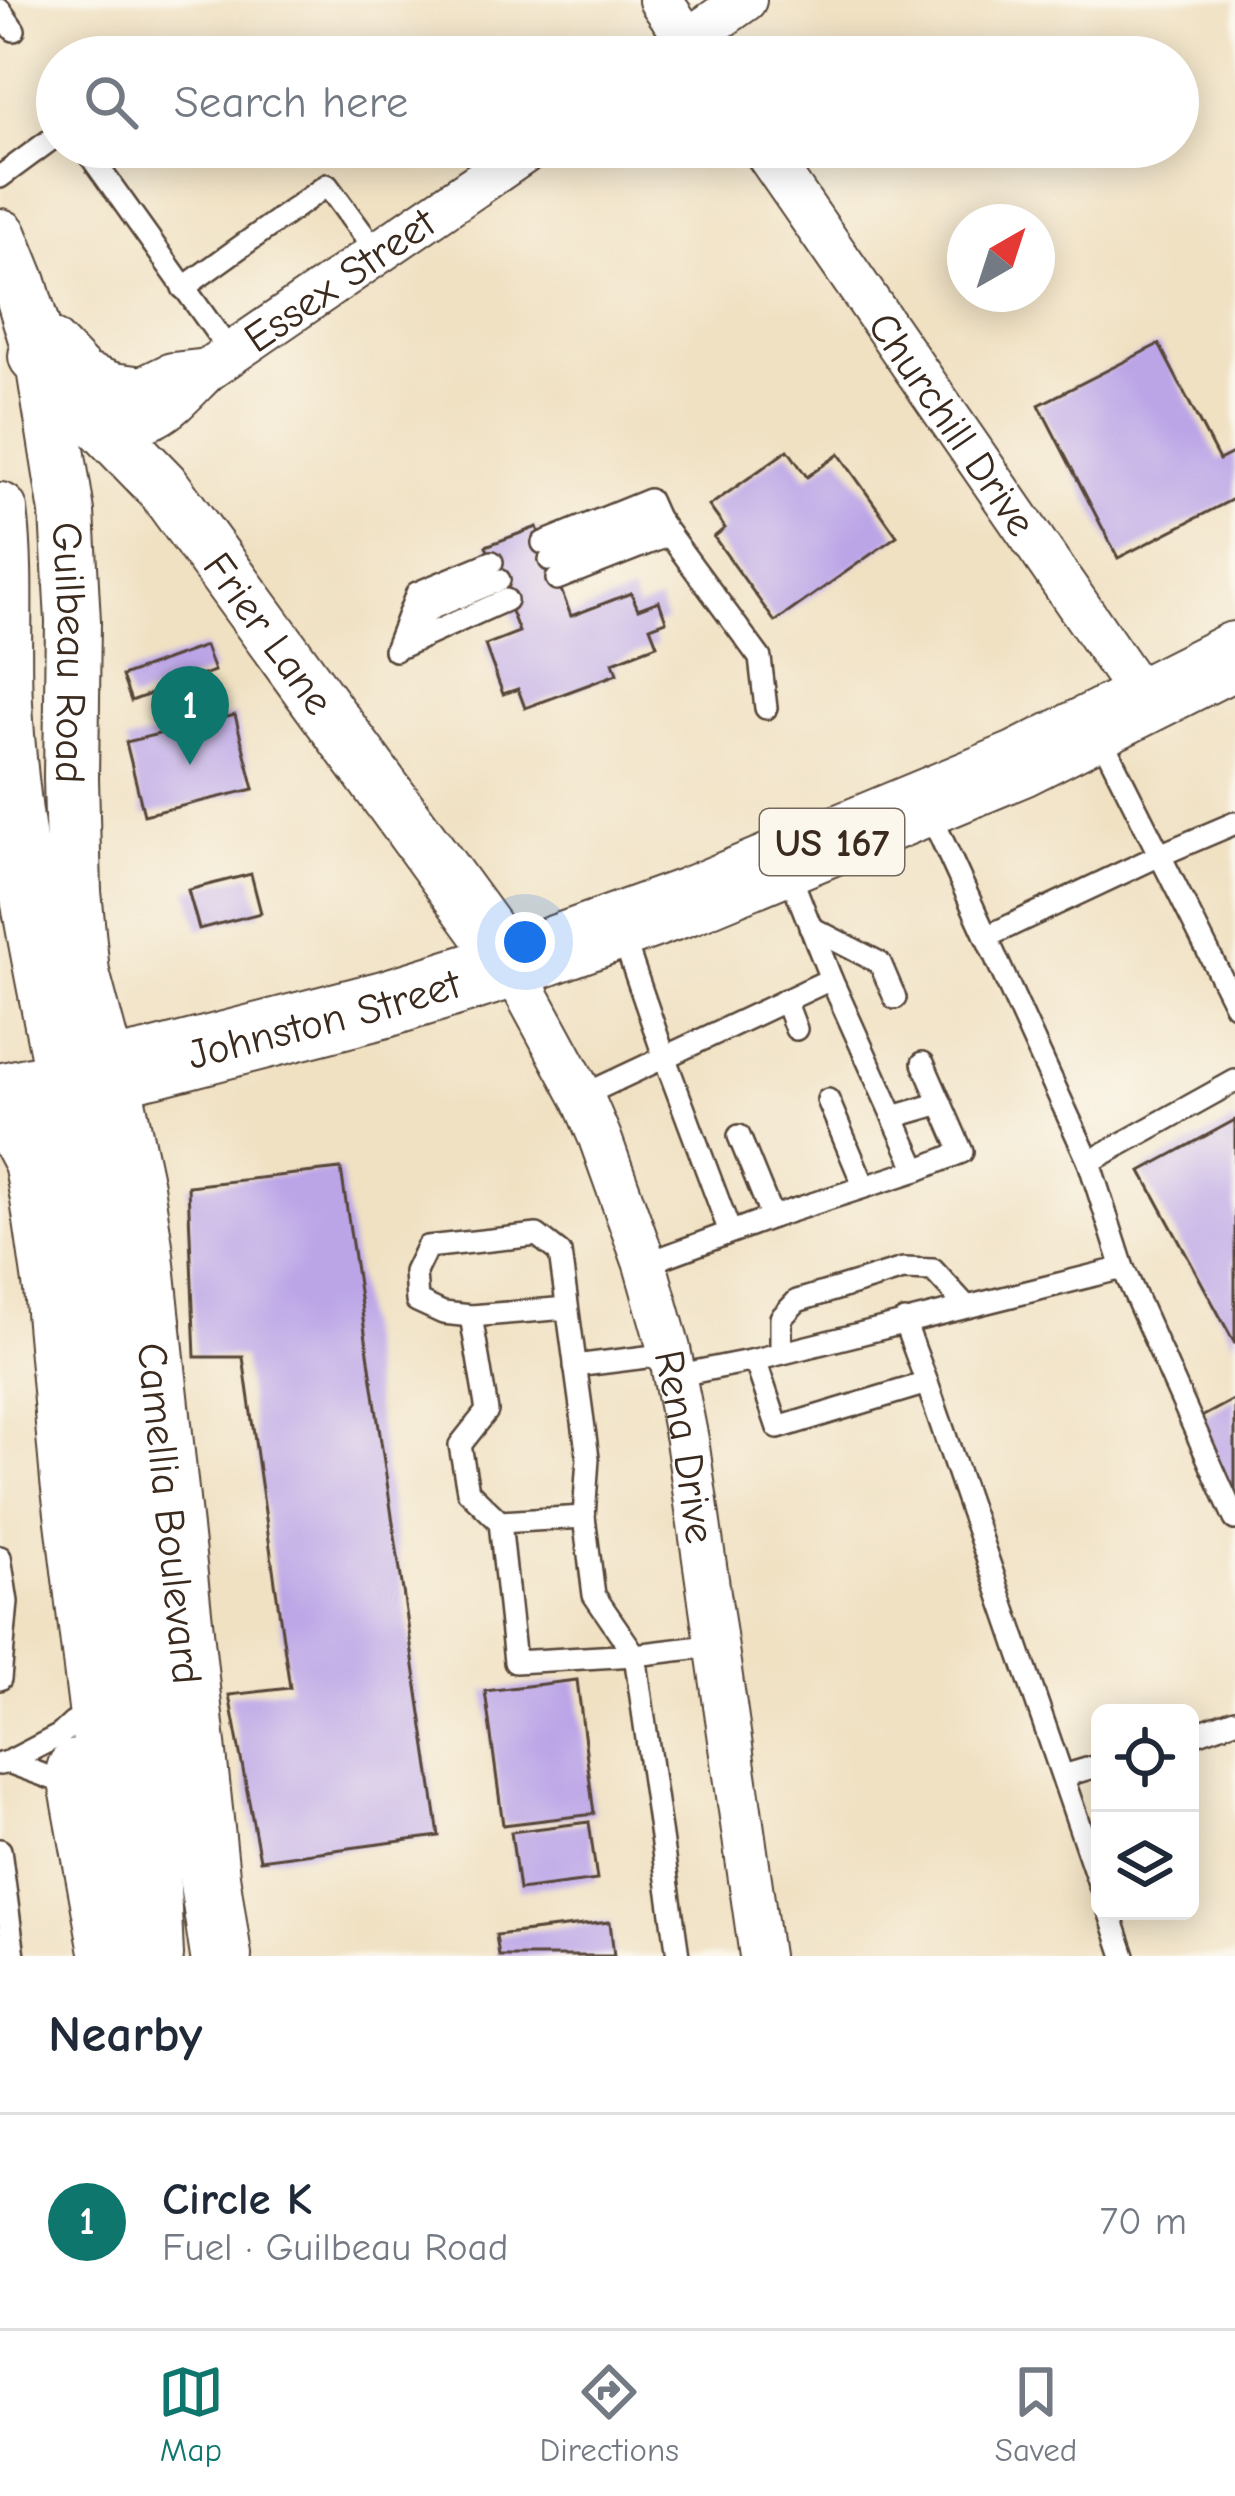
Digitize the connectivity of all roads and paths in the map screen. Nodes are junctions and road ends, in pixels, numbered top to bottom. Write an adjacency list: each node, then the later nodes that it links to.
1 (660, 0): 5 (street)
2 (746, 0): 6 (street)
3 (0, 10): 4 (lane)
4 (14, 31)
5 (677, 36)
6 (702, 36)
7 (36, 150): 11 (lane)
8 (99, 168): 14 (lane)
9 (501, 168): 13 (street, Essex Street)
10 (775, 168): 23 (street, Churchill Drive)
11 (0, 177)
12 (0, 236): 15 (street, Guilbeau Road)
13 (377, 253): 14 (lane); 16 (street, Essex Street)
14 (184, 288): 16 (lane)
15 (24, 332): 16 (street, Essex Street); 17 (street, Frier Lane); 42 (street, Guilbeau Road)
16 (219, 361): 17 (street, Essex Street)
17 (104, 424): 32 (street, Frier Lane)
18 (0, 510): 24 (street, Guilbeau Road)
19 (663, 527): 19 (lane); 22 (lane)
20 (429, 610): 20 (lane); 20 (lane)
21 (1235, 656): 23 (main road, Johnston Street / US 167)
22 (766, 708)
23 (1120, 714): 25 (main road, Johnston Street / US 167); 27 (lane)
24 (3, 719): 42 (street, Guilbeau Road)
25 (925, 803): 28 (main road, Johnston Street / US 167); 31 (lane)
26 (1235, 824): 27 (lane)
27 (1160, 855): 31 (lane); 36 (lane)
28 (784, 861): 29 (main road, Johnston Street / US 167); 30 (lane)
29 (619, 926): 32 (main road, Johnston Street / US 167); 39 (lane)
30 (810, 927): 33 (lane); 34 (lane)
31 (986, 937): 51 (lane)
32 (511, 965): 42 (main road, Johnston Street / US 167); 44 (street, Rena Drive)
33 (831, 980): 35 (lane); 49 (lane)
34 (896, 998)
35 (784, 1000): 37 (lane); 38 (lane)
36 (1235, 1005)
37 (796, 1029)
38 (701, 1039): 39 (lane); 40 (lane)
39 (664, 1056): 44 (lane); 56 (lane)
40 (710, 1063)
41 (923, 1063): 47 (lane)
42 (87, 1079): 45 (main road, Johnston Street / US 167); 85 (main road, Camellia Boulevard); 87 (main road, Camellia Boulevard)
43 (1235, 1081): 51 (lane)
44 (582, 1096): 57 (street, Rena Drive)
45 (0, 1097)
46 (828, 1100): 53 (lane)
47 (941, 1103): 49 (lane); 52 (lane)
48 (0, 1107): 85 (main road)
49 (893, 1117): 52 (lane)
50 (740, 1136): 55 (lane)
51 (1089, 1162): 58 (lane)
52 (917, 1170): 53 (lane)
53 (863, 1186): 55 (lane)
54 (0, 1189): 76 (main road)
55 (772, 1216): 56 (lane)
56 (730, 1232): 57 (lane)
57 (645, 1264): 65 (street, Rena Drive)
58 (1123, 1268): 59 (lane); 69 (lane)
59 (966, 1306): 62 (lane); 63 (lane)
60 (567, 1308): 61 (lane); 61 (lane); 66 (lane)
61 (471, 1316): 70 (lane)
62 (904, 1321): 63 (lane); 67 (lane)
63 (781, 1351): 64 (lane)
64 (755, 1360): 65 (lane); 67 (lane)
65 (672, 1365): 66 (lane); 72 (street, Rena Drive)
66 (575, 1366): 68 (lane)
67 (927, 1383): 80 (lane)
68 (584, 1517): 70 (lane); 73 (lane)
69 (1235, 1519)
70 (500, 1522): 73 (lane)
71 (0, 1556): 74 (lane)
72 (716, 1645): 73 (lane); 89 (street, Rena Drive)
73 (635, 1655): 88 (lane)
74 (0, 1679)
75 (1235, 1720): 77 (lane)
76 (73, 1723): 78 (lane); 81 (main road)
77 (1199, 1733)
78 (4, 1763): 81 (lane)
79 (1091, 1768): 80 (lane)
80 (1063, 1776): 83 (lane)
81 (80, 1789): 85 (main road)
82 (0, 1850): 86 (lane)
83 (1091, 1859)
84 (1111, 1920): 90 (lane)
85 (143, 1954)
86 (14, 1956)
87 (221, 1956)
88 (678, 1956)
89 (761, 1956)
90 (1124, 1956)

